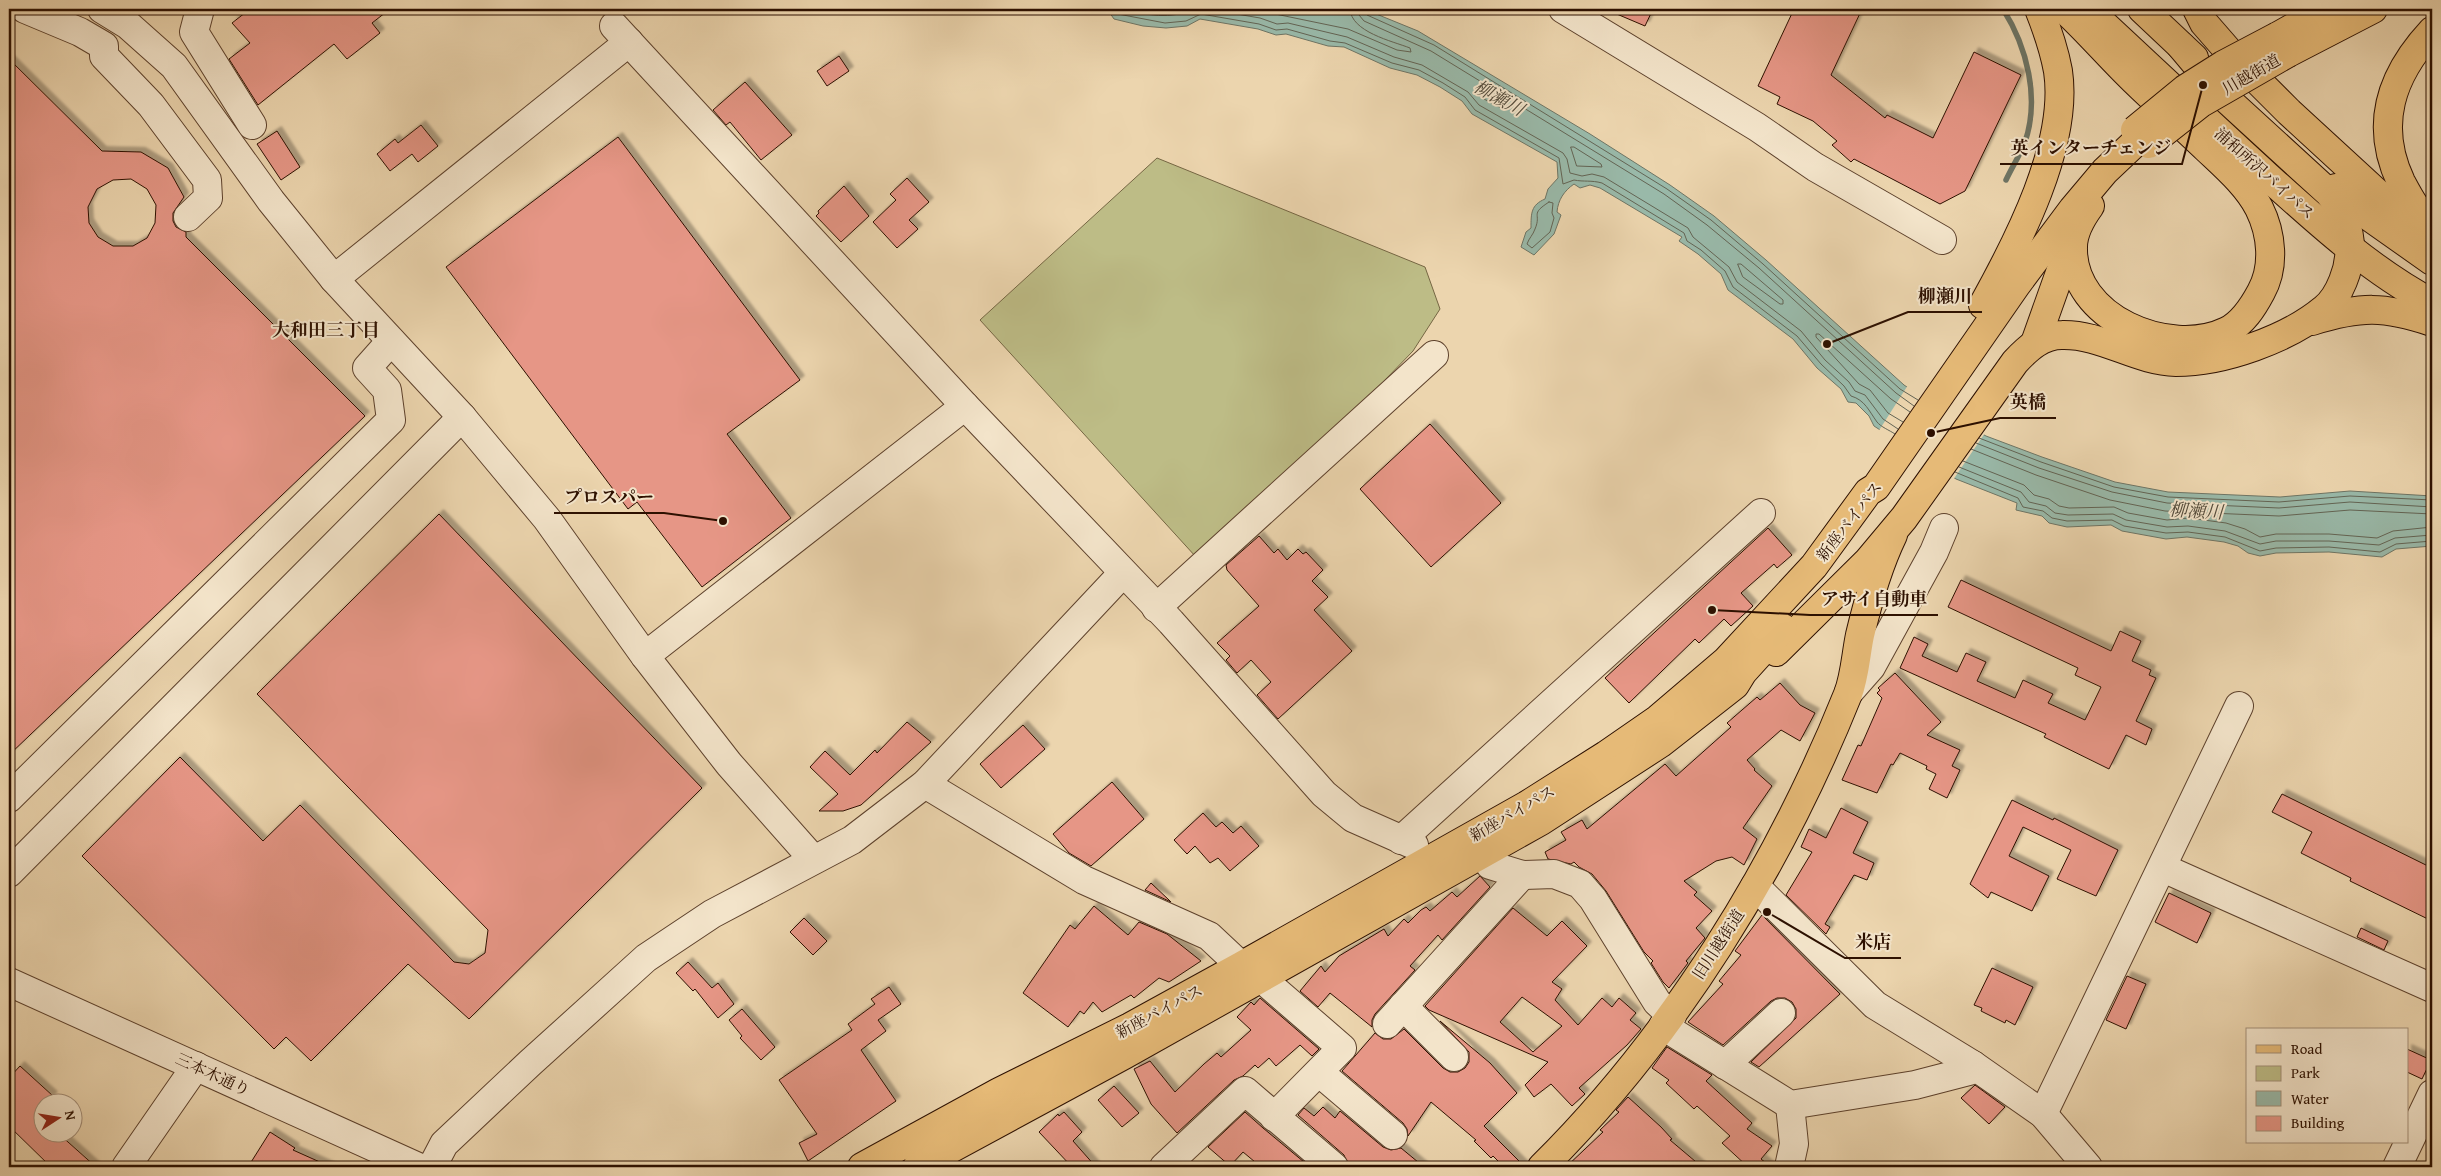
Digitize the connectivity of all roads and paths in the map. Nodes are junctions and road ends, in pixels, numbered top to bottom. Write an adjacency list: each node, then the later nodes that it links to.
1 (25, 9): 16 (street)
2 (200, 9): 18 (street)
3 (1563, 9): 21 (street)
4 (2039, 9): 36 (main road)
5 (2064, 9): 28 (main road)
6 (2087, 9): 19 (main road, 浦和所沢バイパス)
7 (2106, 9): 19 (main road)
8 (2142, 9): 17 (main road)
9 (2197, 9): 26 (main road)
10 (2322, 9): 15 (main road)
11 (2352, 9): 15 (main road, 川越街道)
12 (2373, 9): 15 (main road, 川越街道)
13 (112, 15): 16 (street); 31 (street)
14 (2432, 31): 24 (main road)
15 (2282, 45): 20 (main road, 川越街道, bridge)
16 (104, 46): 23 (street)
17 (2181, 46): 29 (main road); 30 (main road)
18 (252, 125)
19 (2216, 130): 29 (main road, 浦和所沢バイパス)
20 (2142, 137): 22 (main road, 川越街道); 32 (main road, 川越街道); 36 (main road)
21 (1815, 166): 25 (street); 27 (street)
22 (2095, 198): 28 (main road); 32 (main road, 川越街道)
23 (188, 217)
24 (2432, 225)
25 (1884, 228)
26 (2432, 231)
27 (1942, 240)
28 (2072, 245): 38 (main road)
29 (2351, 249): 33 (main road, 浦和所沢バイパス); 35 (main road)
30 (2432, 261)
31 (334, 278): 37 (street); 40 (street)
32 (2021, 288): 36 (main road, 新座バイパス)
33 (2432, 303)
34 (2432, 322): 35 (main road)
35 (2304, 323): 38 (main road)
36 (1977, 335): 42 (main road, 新座バイパス)
37 (391, 341): 41 (street); 53 (street)
38 (2035, 343): 43 (main road)
39 (1434, 355): 47 (street)
40 (965, 406): 46 (street); 48 (street)
41 (462, 417): 48 (street); 57 (street)
42 (1875, 489): 49 (main road, 新座バイパス); 60 (main road, 新座バイパス)
43 (1909, 512): 49 (main road); 50 (main road, 旧川越街道)
44 (1761, 513): 47 (street)
45 (1944, 528): 50 (street)
46 (1122, 574): 47 (street); 52 (street)
47 (1156, 608)
48 (645, 656): 54 (street)
49 (1735, 685): 60 (main road, 新座バイパス)
50 (1849, 692): 59 (main road, 旧川越街道)
51 (2239, 706): 56 (street)
52 (925, 784): 54 (street); 60 (street)
53 (9, 798)
54 (813, 859): 77 (street)
55 (1490, 865): 58 (street)
56 (2163, 868): 62 (street); 72 (street)
57 (9, 873)
58 (1522, 874): 64 (street); 65 (street)
59 (1755, 886): 64 (main road, 旧川越街道); 67 (street)
60 (1251, 972): 69 (street); 78 (main road, 新座バイパス); 79 (main road, 新座バイパス)
61 (9, 982): 68 (street, 三本木通り)
62 (2432, 988)
63 (1781, 1012): 66 (street)
64 (1667, 1021): 66 (street); 82 (main road, 旧川越街道)
65 (1454, 1057)
66 (1725, 1065): 71 (street)
67 (1973, 1065): 71 (street); 72 (street)
68 (196, 1066): 75 (street); 76 (street, 三本木通り)
69 (1320, 1073): 73 (street); 74 (street)
70 (2432, 1094): 85 (street)
71 (1790, 1105): 83 (street)
72 (2043, 1114): 84 (street)
73 (1274, 1117): 80 (street); 81 (street)
74 (1393, 1135)
75 (126, 1167)
76 (418, 1167)
77 (432, 1167)
78 (862, 1167)
79 (917, 1167)
80 (1164, 1167)
81 (1334, 1167)
82 (1542, 1167)
83 (1789, 1167)
84 (2088, 1167)
85 (2397, 1167)

